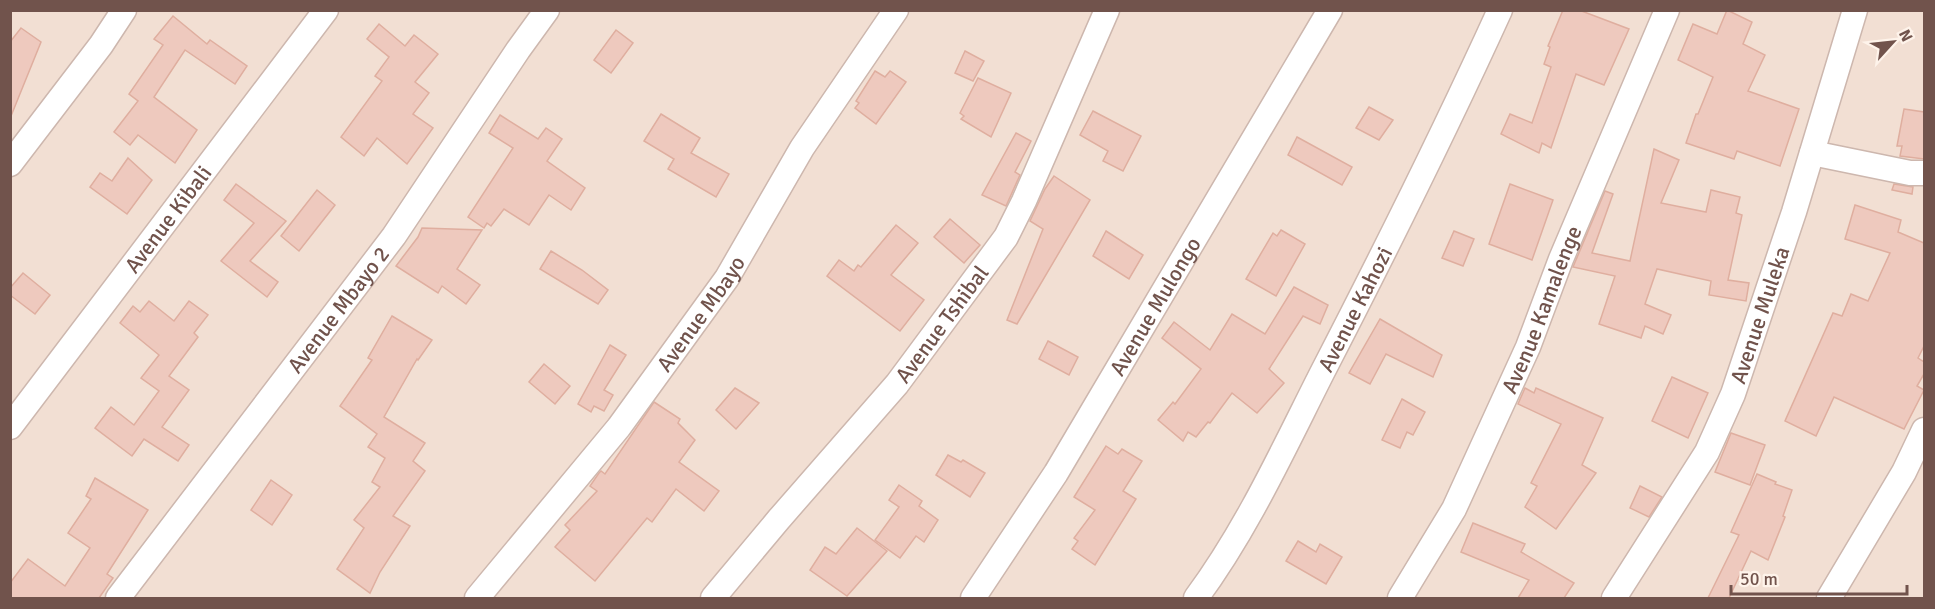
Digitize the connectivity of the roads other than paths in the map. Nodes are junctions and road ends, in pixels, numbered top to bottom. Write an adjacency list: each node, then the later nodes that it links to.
1 (124, 10): 11 (street)
2 (326, 10): 13 (street, Avenue Kibali)
3 (547, 10): 15 (street, Avenue Mbayo 2)
4 (896, 10): 16 (street, Avenue Mbayo)
5 (1107, 10): 17 (street, Avenue Tshibal)
6 (1330, 10): 18 (street, Avenue Mulongo)
7 (1500, 10): 19 (street, Avenue Kahozi)
8 (1666, 10): 20 (street, Avenue Kamalenge)
9 (1855, 10): 10 (street, Avenue Muleka)
10 (1812, 153): 12 (street); 21 (street, Avenue Muleka)
11 (10, 164)
12 (1924, 172)
13 (10, 427)
14 (1924, 430): 22 (street)
15 (118, 598)
16 (477, 598)
17 (713, 598)
18 (973, 598)
19 (1196, 598)
20 (1400, 598)
21 (1614, 598)
22 (1829, 598)

